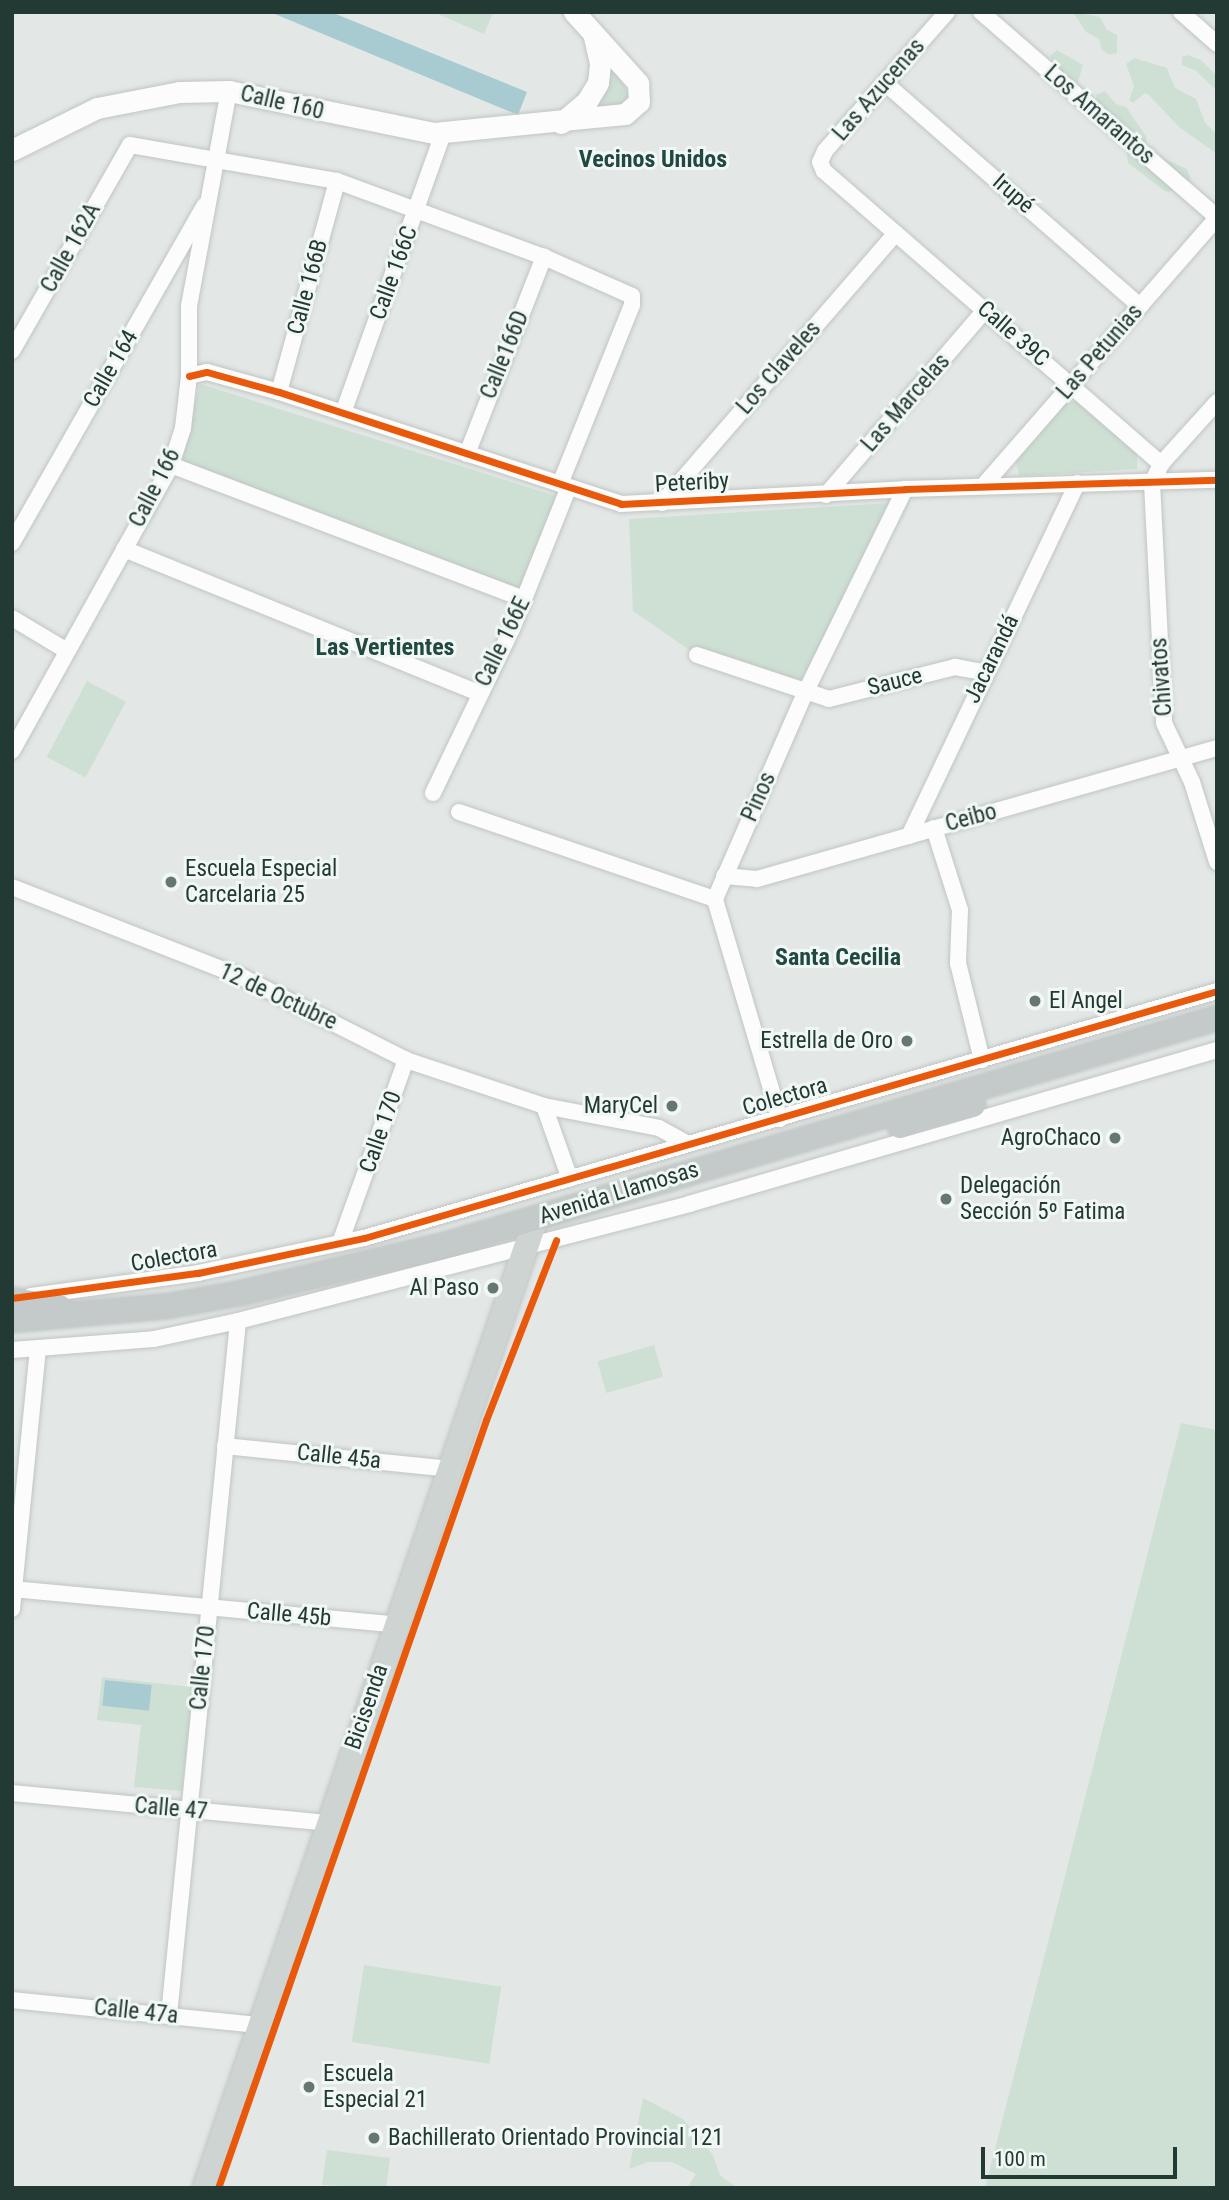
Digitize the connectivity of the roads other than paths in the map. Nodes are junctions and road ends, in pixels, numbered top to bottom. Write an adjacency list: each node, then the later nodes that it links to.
1 (574, 12): 5 (main road, Calle 160)
2 (947, 12): 7 (street, Las Azucenas)
3 (981, 12): 17 (street, Los Amarantos)
4 (1181, 12): 6 (street)
5 (594, 34): 9 (main road); 9 (main road, Calle 160)
6 (1217, 44)
7 (885, 83): 13 (street, Las Azucenas); 20 (street, Irupé)
8 (229, 91): 10 (main road, Calle 160); 11 (main road, Calle 160); 12 (street, Calle 166)
9 (561, 123): 10 (main road, Calle 160)
10 (443, 133): 16 (street, Calle 166C)
11 (12, 150)
12 (218, 157): 14 (street); 15 (street, Calle 166); 22 (street, Calle 162A)
13 (824, 171): 18 (street, Calle 39C)
14 (337, 181): 16 (street); 25 (street, Calle 166B)
15 (211, 195): 23 (street, Calle 166); 39 (street, Calle 164)
16 (416, 211): 19 (street); 27 (street, Calle 166C)
17 (1217, 218): 20 (street, Las Petunias)
18 (896, 233): 21 (street, Calle 39C); 38 (street, Los Claveles)
19 (544, 257): 28 (street, Calle166D); 34 (street, Calle 166E)
20 (1140, 306): 24 (street, Las Petunias)
21 (985, 310): 24 (street, Calle 39C); 37 (street, Las Marcelas)
22 (12, 351)
23 (189, 376): 25 (street, Peteriby); 30 (street, Calle 166)
24 (1071, 385): 29 (street, Calle 39C); 35 (street, Las Petunias)
25 (279, 392): 27 (street, Peteriby)
26 (1217, 402): 29 (street)
27 (343, 413): 28 (street, Peteriby)
28 (467, 454): 34 (street, Peteriby)
29 (1161, 464): 32 (street)
30 (171, 465): 40 (street, Calle 166); 41 (street)
31 (1217, 480): 32 (street, Peteriby)
32 (1152, 483): 33 (street, Peteriby); 50 (street, Chivatos)
33 (1077, 484): 35 (street, Peteriby); 45 (street, Jacarandá)
34 (564, 486): 38 (street, Peteriby); 41 (street, Calle 166E)
35 (983, 486): 36 (street, Peteriby)
36 (905, 489): 37 (street, Peteriby); 46 (street, Pinos)
37 (826, 495): 38 (street, Peteriby)
38 (662, 503)
39 (12, 544)
40 (124, 549): 43 (street, Calle 166); 47 (street)
41 (524, 599): 47 (street, Calle 166E)
42 (12, 618): 43 (street)
43 (67, 651): 49 (street, Calle 166)
44 (697, 655): 46 (street, Sauce)
45 (985, 672): 46 (street, Sauce); 54 (street, Jacarandá)
46 (806, 691): 56 (street, Pinos)
47 (479, 693): 51 (street, Calle 166E)
48 (1217, 748): 50 (street, Ceibo)
49 (12, 751)
50 (1182, 761): 53 (street, Ceibo); 55 (street, Chivatos)
51 (433, 793)
52 (459, 812): 58 (street)
53 (934, 828): 54 (street, Ceibo); 65 (street)
54 (909, 836): 56 (street, Ceibo)
55 (1217, 862)
56 (724, 876): 58 (street, Pinos)
57 (12, 887): 64 (street, 12 de Octubre)
58 (715, 898): 67 (street)
59 (1217, 992): 65 (street, Colectora)
60 (1217, 1018): 69 (highway, Avenida Llamosas)
61 (1217, 1033): 63 (highway, Avenida Llamosas)
62 (1217, 1050): 63 (street)
63 (1160, 1059): 69 (highway, Avenida Llamosas)
64 (406, 1060): 66 (street, 12 de Octubre); 72 (street, Calle 170)
65 (982, 1060): 67 (street, Colectora)
66 (544, 1106): 68 (street, 12 de Octubre); 70 (street)
67 (780, 1119): 69 (street, Colectora)
68 (686, 1143): 69 (street, Colectora); 70 (street, Colectora)
69 (772, 1157): 71 (highway, Avenida Llamosas)
70 (570, 1179): 71 (street); 72 (street, Colectora)
71 (532, 1233): 74 (highway, Avenida Llamosas); 76 (street); 77 (highway, Avenida Llamosas); 81 (main road)
72 (340, 1243): 73 (street, Colectora)
73 (12, 1299): 74 (highway)
74 (94, 1313): 75 (highway, Avenida Llamosas)
75 (12, 1320)
76 (238, 1321): 79 (street); 80 (street, Calle 170)
77 (12, 1335)
78 (12, 1350): 79 (street)
79 (38, 1350): 82 (street)
80 (226, 1446): 81 (street, Calle 45a); 83 (street, Calle 170)
81 (453, 1469): 85 (main road)
82 (13, 1589): 83 (street, Calle 45b); 84 (street)
83 (209, 1608): 85 (street, Calle 45b); 87 (street, Calle 170)
84 (12, 1609)
85 (398, 1625): 88 (main road)
86 (12, 1793): 87 (street, Calle 47)
87 (189, 1810): 88 (street, Calle 47); 90 (street, Calle 170)
88 (331, 1823): 91 (main road)
89 (12, 2000): 90 (street, Calle 47a)
90 (169, 2015): 91 (street, Calle 47a)
91 (260, 2025): 92 (main road)
92 (205, 2188)

